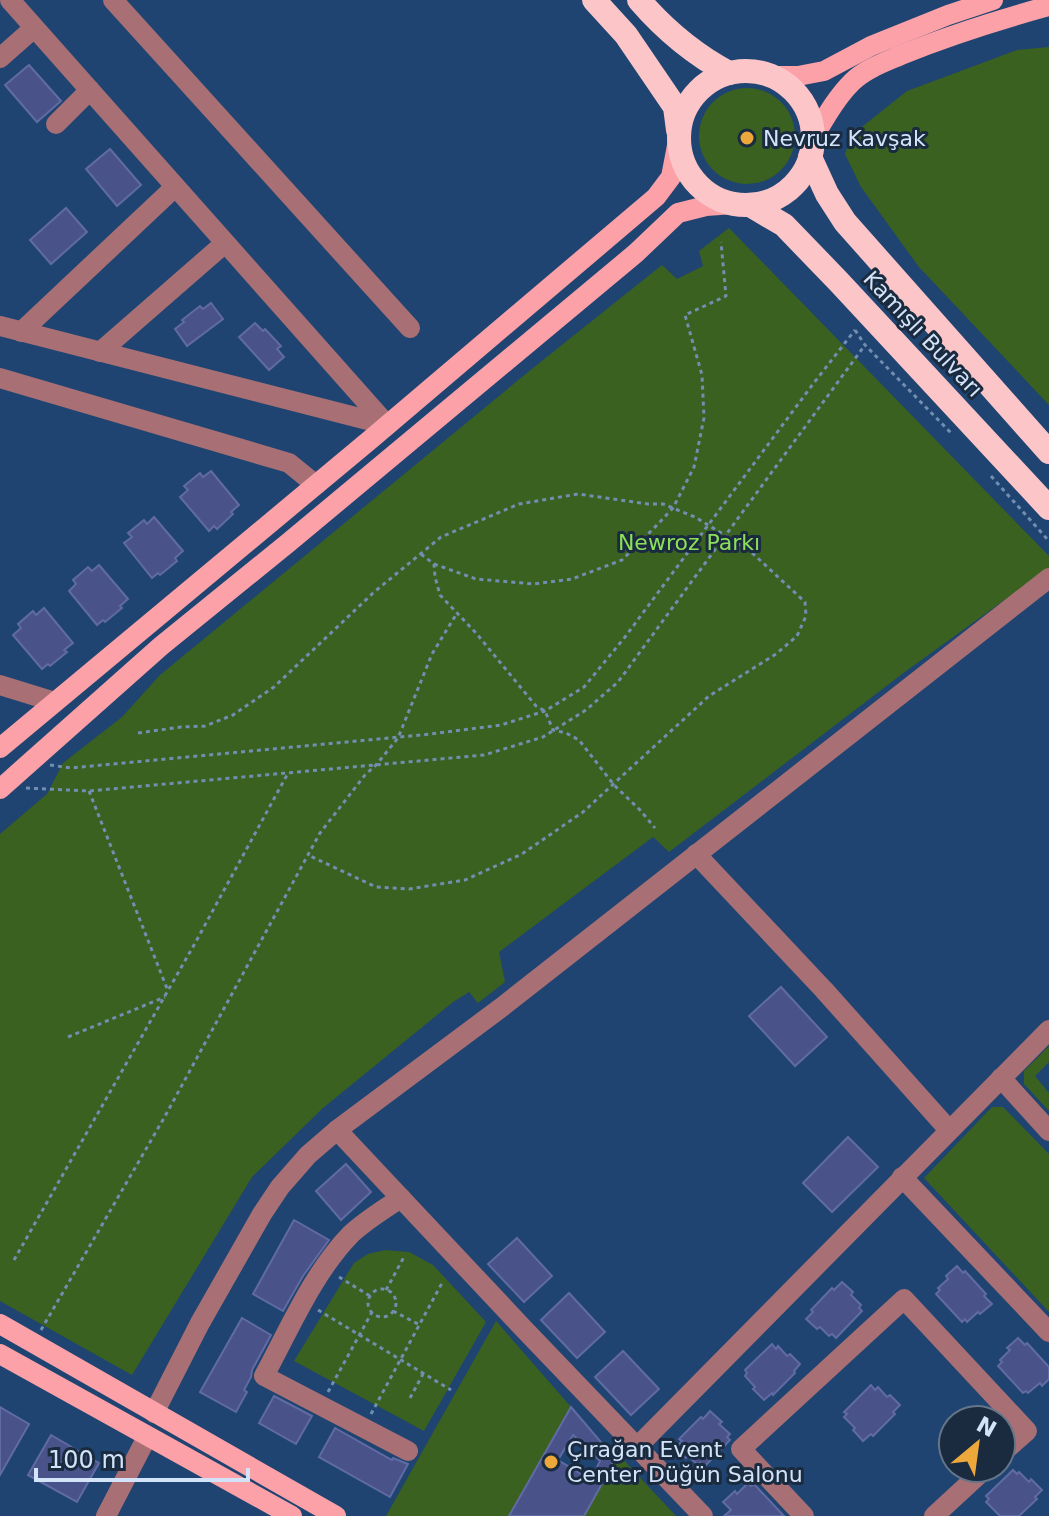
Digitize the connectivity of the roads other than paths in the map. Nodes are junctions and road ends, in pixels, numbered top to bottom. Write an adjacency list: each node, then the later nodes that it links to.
1 (10, 0): 7 (street)
2 (113, 0): 19 (street)
3 (594, 0): 13 (highway)
4 (639, 0): 9 (highway)
5 (993, 0): 10 (main road)
6 (1049, 6): 14 (main road)
7 (34, 28): 8 (street); 11 (street)
8 (0, 58)
9 (729, 73): 10 (highway); 13 (highway)
10 (771, 76): 14 (highway)
11 (90, 90): 12 (street); 15 (street)
12 (56, 124)
13 (679, 135): 16 (highway); 23 (main road)
14 (812, 147): 16 (highway); 24 (highway, Kamışlı Bulvarı)
15 (175, 187): 17 (street); 20 (street)
16 (742, 204): 26 (highway, Kamışlı Bulvarı); 31 (main road)
17 (225, 243): 21 (street); 23 (street)
18 (0, 326): 20 (street)
19 (410, 328)
20 (21, 332): 21 (street)
21 (100, 352): 23 (street)
22 (0, 378): 25 (street)
23 (387, 425): 25 (main road)
24 (1049, 452)
25 (316, 485): 29 (main road)
26 (1049, 508)
27 (1049, 578): 32 (street)
28 (0, 685): 29 (street)
29 (55, 702): 30 (main road)
30 (0, 748)
31 (1, 788)
32 (696, 854): 35 (street); 36 (street)
33 (1049, 1030): 34 (street)
34 (1001, 1078): 36 (street); 37 (street)
35 (337, 1130): 39 (street); 44 (street)
36 (949, 1130): 38 (street)
37 (1049, 1131)
38 (902, 1177): 41 (street); 48 (street)
39 (401, 1198): 48 (street); 49 (street)
40 (0, 1324): 44 (main road)
41 (1049, 1332)
42 (0, 1354): 46 (main road)
43 (1002, 1404): 51 (street)
44 (154, 1413): 54 (main road)
45 (1017, 1420): 47 (street)
46 (147, 1437): 52 (street); 53 (main road)
47 (1017, 1440)
48 (638, 1446): 55 (street)
49 (408, 1451)
50 (969, 1484): 56 (street)
51 (798, 1514)
52 (106, 1516)
53 (292, 1516)
54 (336, 1516)
55 (703, 1516)
56 (934, 1516)

